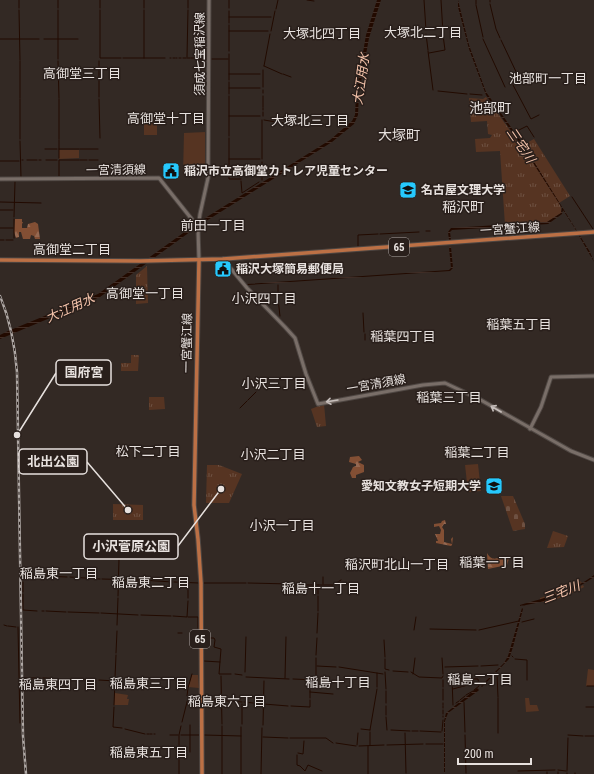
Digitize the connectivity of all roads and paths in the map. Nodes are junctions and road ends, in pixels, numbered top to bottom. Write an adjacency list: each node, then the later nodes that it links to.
1 (209, 0): 3 (main road, 須成七宝稲沢線)
2 (0, 180): 3 (main road, 一宮清須線)
3 (198, 227): 7 (main road)
4 (594, 232): 5 (main road, 一宮蟹江線 / 65)
5 (223, 259): 7 (main road, 一宮蟹江線 / 65); 9 (main road, 一宮清須線, one-way to 5)
6 (0, 260): 7 (main road)
7 (198, 260): 11 (main road, 一宮蟹江線 / 65)
8 (594, 376): 9 (main road)
9 (530, 428): 10 (main road, 一宮清須線)
10 (594, 460)
11 (202, 774)

